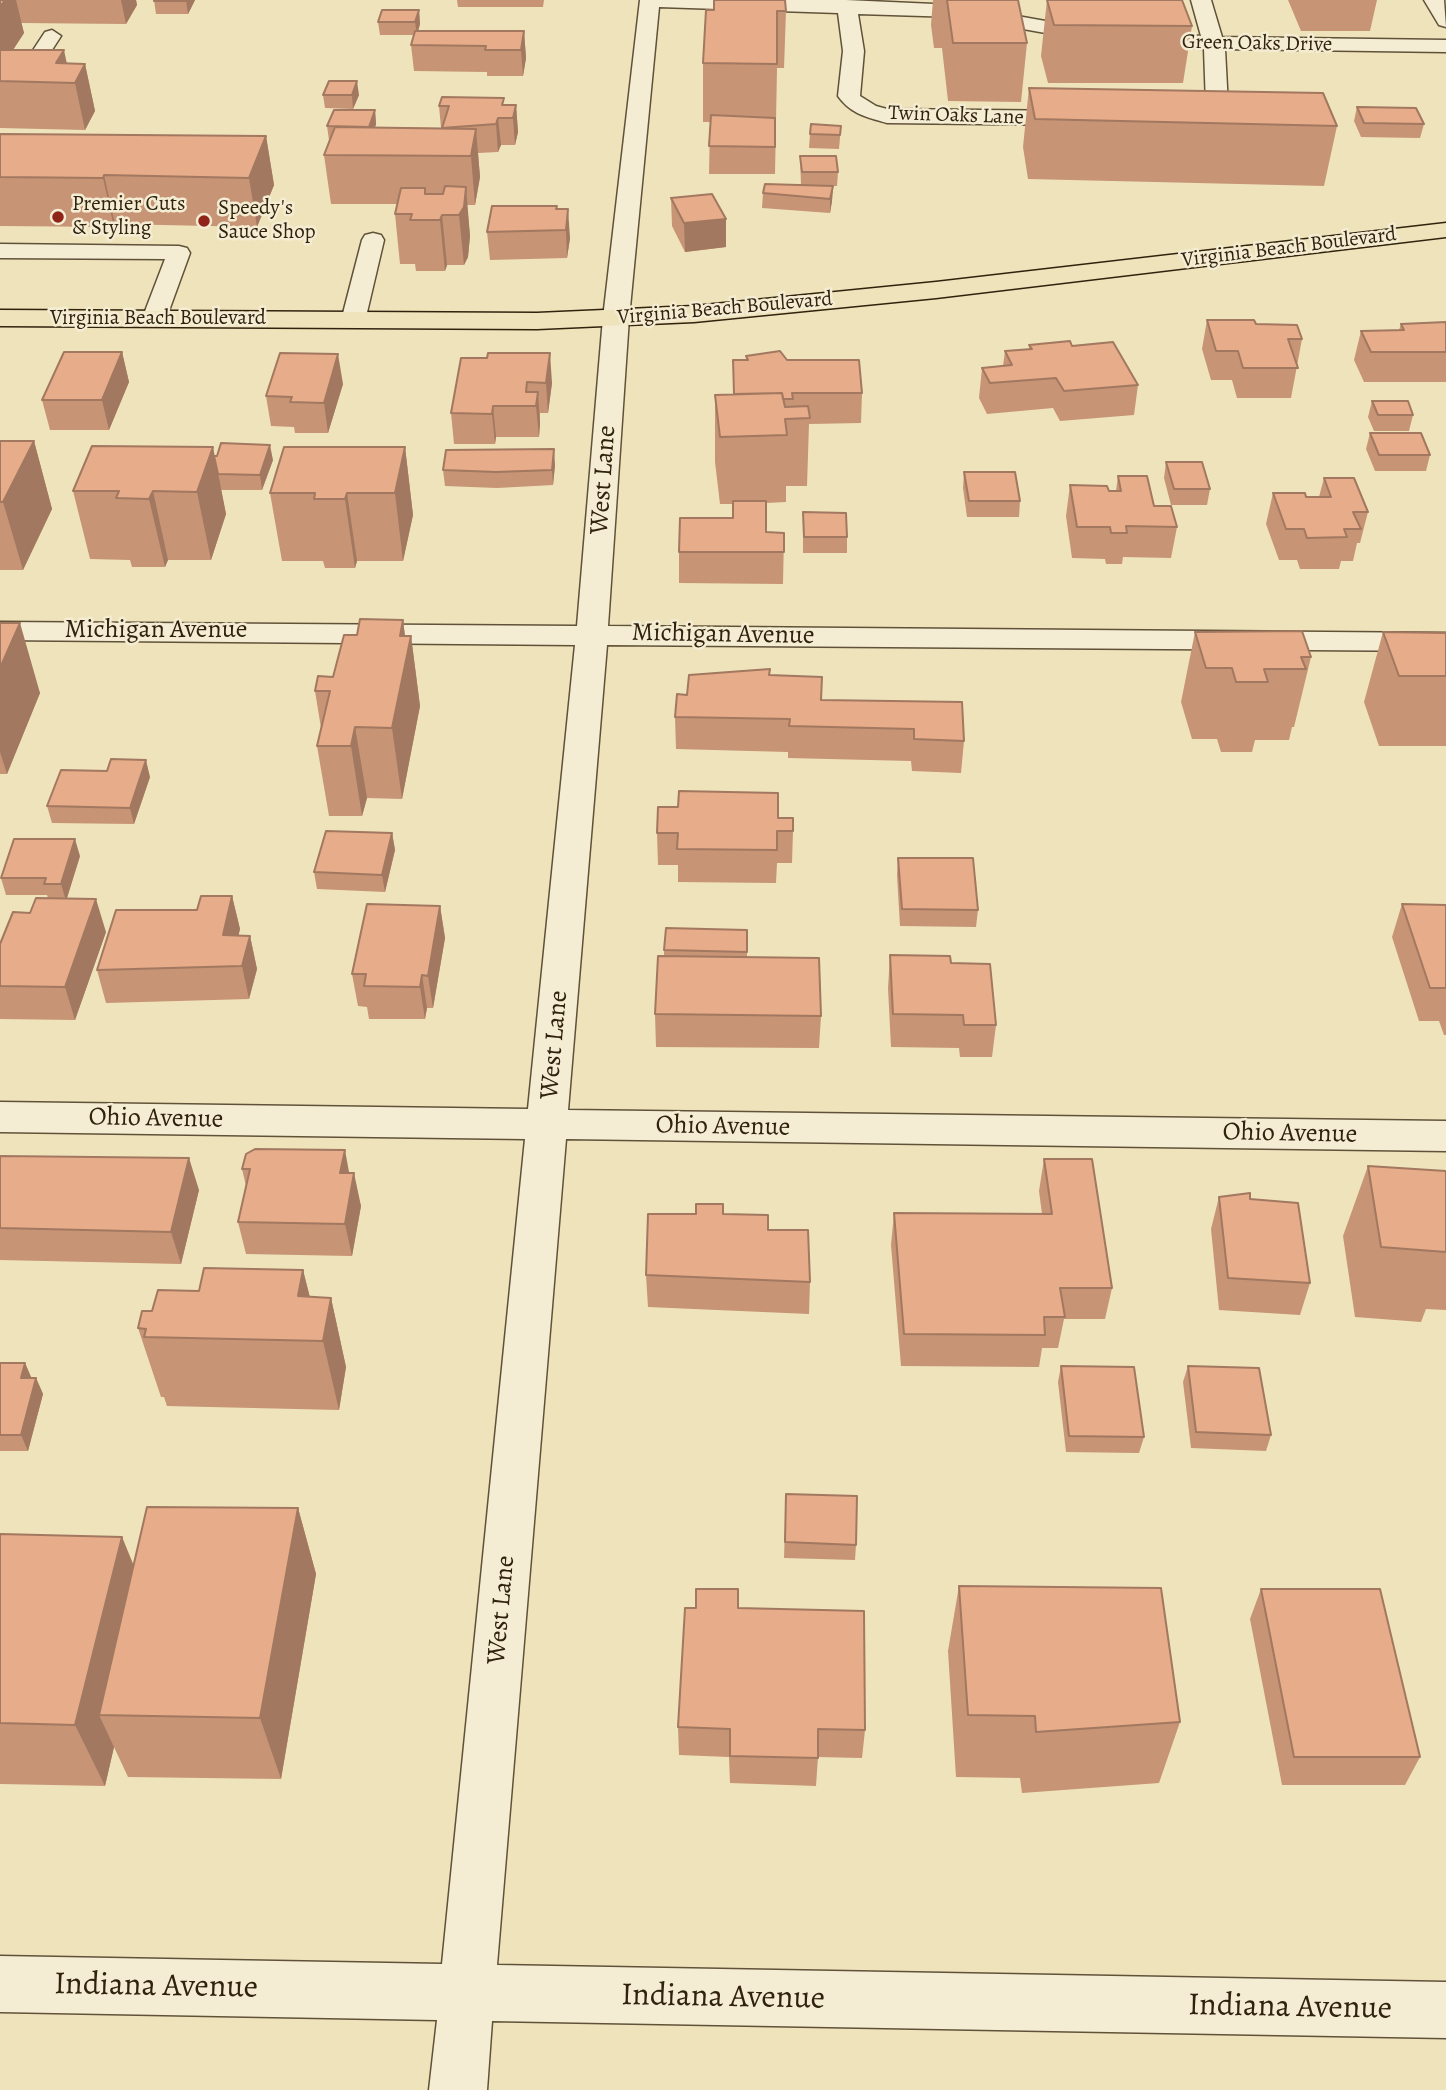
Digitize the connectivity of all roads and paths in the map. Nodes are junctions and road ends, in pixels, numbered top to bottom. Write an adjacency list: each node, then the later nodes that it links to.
1 (650, 0): 4 (street, Green Oaks Drive); 16 (street, West Lane)
2 (1201, 0): 7 (street)
3 (1434, 0): 5 (street)
4 (846, 6): 7 (street, Green Oaks Drive); 10 (street, Twin Oaks Lane)
5 (1446, 21)
6 (52, 36): 9 (lane)
7 (1214, 44): 8 (street, Green Oaks Drive); 11 (street)
8 (1446, 46)
9 (0, 88)
10 (1094, 118)
11 (1162, 118)
12 (1446, 230): 16 (main road, Virginia Beach Boulevard)
13 (373, 240): 18 (lane)
14 (0, 251): 17 (lane)
15 (0, 318): 17 (main road, Virginia Beach Boulevard)
16 (616, 318): 18 (main road, Virginia Beach Boulevard); 20 (street, West Lane)
17 (153, 319): 18 (main road, Virginia Beach Boulevard)
18 (353, 321)
19 (0, 631): 20 (street, Michigan Avenue)
20 (592, 634): 21 (street, Michigan Avenue); 23 (street, West Lane)
21 (1446, 642)
22 (0, 1117): 23 (street, Ohio Avenue)
23 (547, 1125): 24 (street, Ohio Avenue); 26 (street, West Lane)
24 (1446, 1136)
25 (0, 1984): 26 (street, Indiana Avenue)
26 (467, 1994): 27 (street, Indiana Avenue); 28 (street, West Lane)
27 (1446, 2010)
28 (458, 2090)

